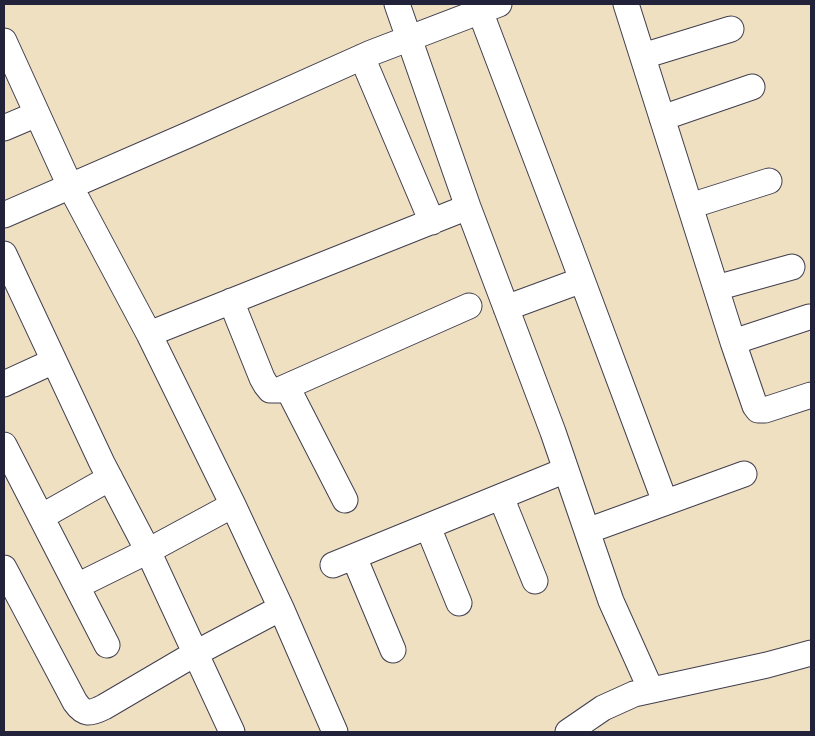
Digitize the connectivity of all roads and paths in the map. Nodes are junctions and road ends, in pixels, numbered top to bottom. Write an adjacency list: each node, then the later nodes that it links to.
1 (396, 4): 5 (street)
2 (626, 4): 7 (street)
3 (490, 7): 5 (street); 21 (street)
4 (731, 30): 7 (street)
5 (409, 38): 8 (street); 16 (street)
6 (4, 41): 10 (street)
7 (642, 56): 11 (street)
8 (362, 57): 14 (street); 18 (street)
9 (752, 87): 11 (street)
10 (37, 114): 12 (street); 14 (street)
11 (662, 118): 15 (street)
12 (4, 128)
13 (769, 181): 15 (street)
14 (70, 186): 17 (street); 27 (street)
15 (690, 206): 22 (street)
16 (468, 207): 18 (street); 25 (street)
17 (4, 215)
18 (432, 222): 23 (street)
19 (4, 254): 29 (street)
20 (792, 267): 22 (street)
21 (582, 280): 25 (street); 39 (street)
22 (716, 288): 28 (street)
23 (230, 302): 27 (street); 31 (street)
24 (469, 306): 31 (street)
25 (506, 308): 34 (street)
26 (809, 317): 28 (street)
27 (149, 334): 40 (street)
28 (733, 342): 32 (street)
29 (54, 361): 30 (street); 36 (street)
30 (4, 384)
31 (287, 387): 38 (street)
32 (811, 394)
33 (4, 445): 41 (street)
34 (566, 470): 37 (street); 43 (street)
35 (744, 474): 39 (street)
36 (110, 478): 41 (street); 44 (street)
37 (501, 497): 42 (street); 46 (street)
38 (345, 500)
39 (665, 502): 43 (street)
40 (233, 505): 44 (street); 49 (street)
41 (41, 517): 47 (street)
42 (428, 527): 48 (street); 51 (street)
43 (587, 531): 54 (street)
44 (148, 552): 47 (street); 53 (street)
45 (4, 568): 53 (street)
46 (535, 581)
47 (77, 586): 50 (street)
48 (458, 603)
49 (281, 608): 53 (street); 56 (street)
50 (107, 645)
51 (393, 650)
52 (811, 652): 54 (street)
53 (196, 654): 55 (street)
54 (651, 690): 57 (street)
55 (232, 732)
56 (335, 732)
57 (568, 732)

